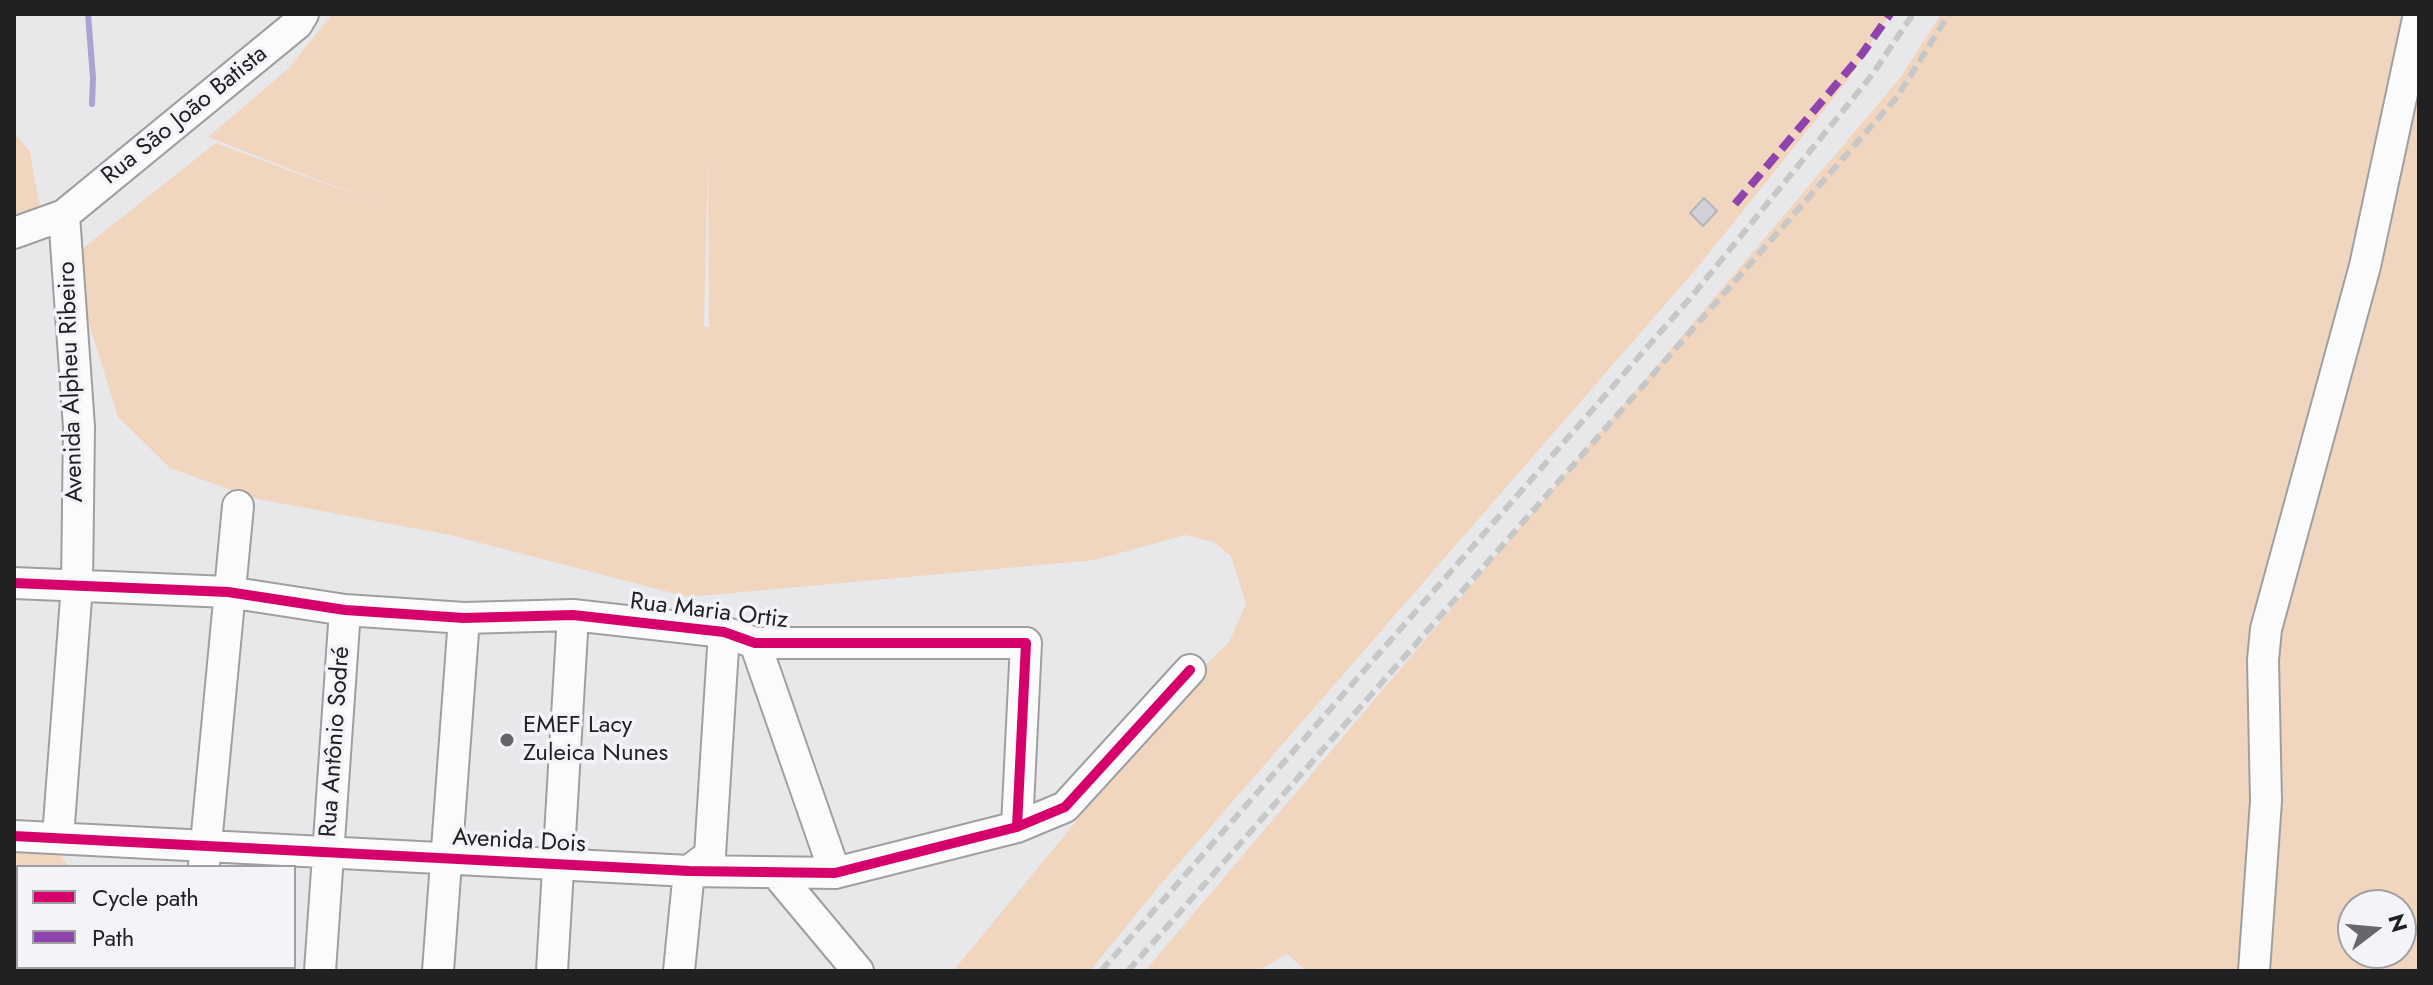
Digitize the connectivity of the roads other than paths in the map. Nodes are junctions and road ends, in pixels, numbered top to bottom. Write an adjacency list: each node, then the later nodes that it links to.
1 (303, 14): 3 (street, Rua São João Batista)
2 (2419, 14): 31 (street)
3 (64, 215): 4 (street, Rua São João Batista); 7 (street, Avenida Alpheu Ribeiro)
4 (14, 233)
5 (238, 506): 8 (street)
6 (14, 583): 7 (street, Rua Maria Ortiz)
7 (77, 585): 8 (street, Rua Maria Ortiz); 17 (street, Avenida Alpheu Ribeiro)
8 (228, 592): 9 (street, Rua Maria Ortiz); 20 (street)
9 (345, 610): 11 (street, Rua Maria Ortiz); 18 (street, Rua Antônio Sodré)
10 (573, 615): 11 (street, Rua Maria Ortiz); 12 (street, Rua Maria Ortiz); 22 (street)
11 (464, 618): 21 (street)
12 (724, 632): 13 (street, Rua Maria Ortiz); 23 (street)
13 (755, 643): 15 (street, Rua Maria Ortiz); 24 (street)
14 (1190, 670): 15 (street, Avenida Dois)
15 (1017, 827): 24 (street, Avenida Dois)
16 (14, 836): 17 (street, Avenida Dois)
17 (58, 837): 19 (street, Avenida Dois)
18 (328, 851): 20 (street, Avenida Dois); 21 (street, Avenida Dois); 26 (street, Rua Antônio Sodré)
19 (86, 853): 20 (street, Avenida Dois)
20 (204, 857)
21 (447, 858): 22 (street, Avenida Dois); 27 (street)
22 (560, 864): 23 (street, Avenida Dois); 28 (street)
23 (689, 871): 25 (street, Avenida Dois); 29 (street)
24 (835, 873): 25 (street, Avenida Dois)
25 (777, 874): 30 (street)
26 (320, 971)
27 (438, 971)
28 (552, 971)
29 (679, 971)
30 (858, 971)
31 (2254, 971)

